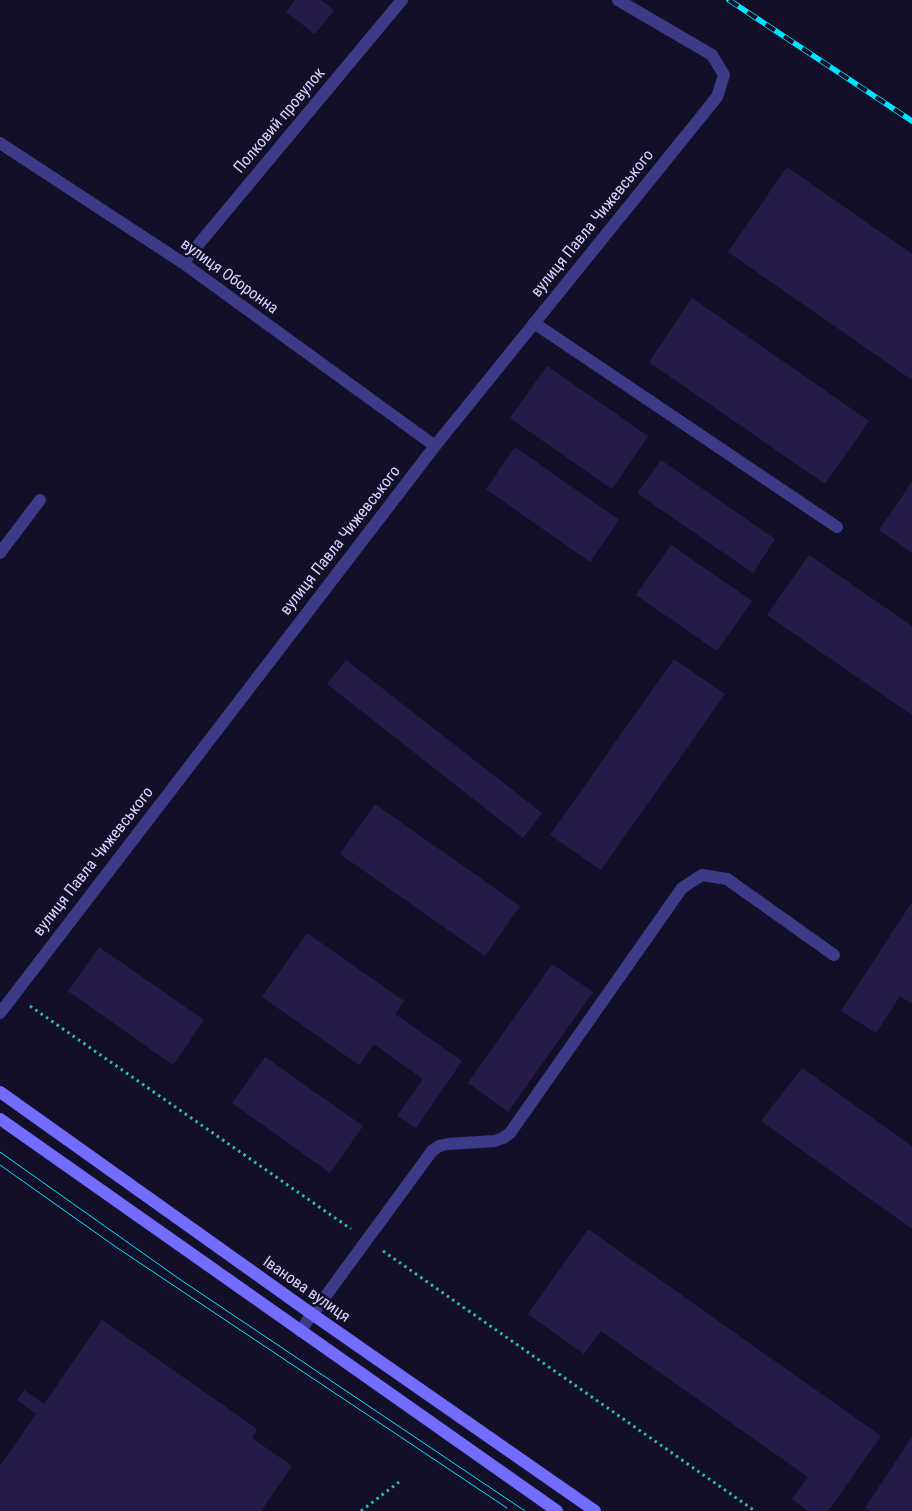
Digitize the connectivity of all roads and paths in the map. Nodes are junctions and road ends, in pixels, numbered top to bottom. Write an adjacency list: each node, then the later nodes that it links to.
1 (402, 0): 4 (street, Полковий провулок)
2 (618, 0): 5 (street, вулиця Павла Чижевського)
3 (0, 143): 4 (street, вулиця Оборонна)
4 (183, 263): 6 (street, вулиця Оборонна)
5 (534, 323): 6 (street, вулиця Павла Чижевського); 8 (street)
6 (435, 446): 11 (street, вулиця Павла Чижевського)
7 (40, 500): 9 (street)
8 (837, 526)
9 (0, 554)
10 (834, 955): 14 (street)
11 (0, 1013)
12 (0, 1092): 14 (main road, Іванова вулиця)
13 (0, 1119): 15 (main road)
14 (312, 1314): 15 (street); 19 (main road, Іванова вулиця)
15 (300, 1331): 18 (main road)
16 (399, 1482): 17 (path)
17 (361, 1511)
18 (556, 1511)
19 (595, 1511)

